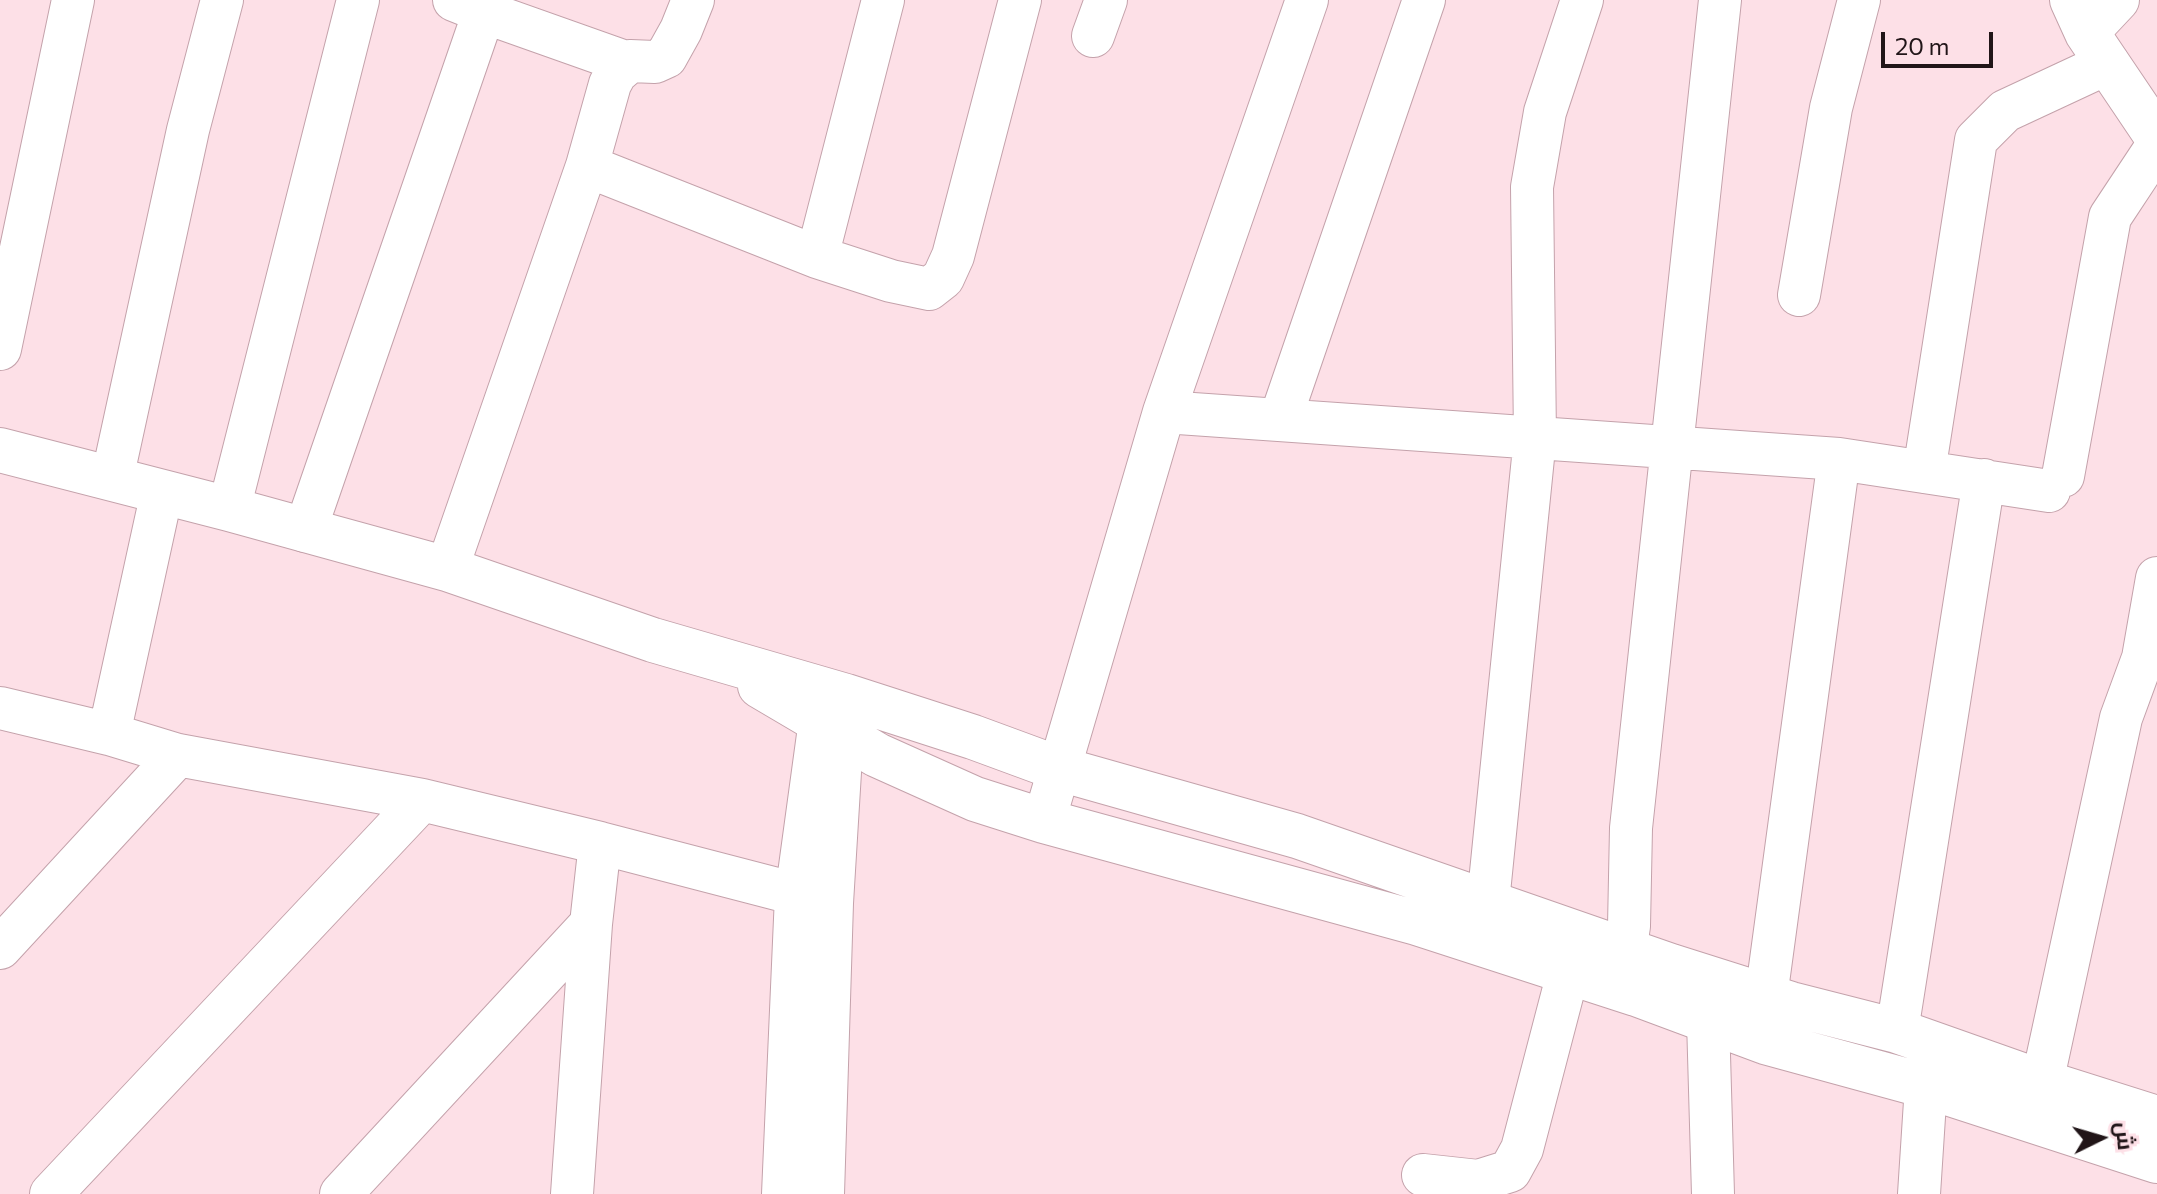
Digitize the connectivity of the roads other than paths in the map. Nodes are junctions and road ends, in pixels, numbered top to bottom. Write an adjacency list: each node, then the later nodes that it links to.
1 (73, 0): 21 (street)
2 (222, 0): 29 (street)
3 (358, 0): 32 (street)
4 (693, 0): 15 (street)
5 (883, 0): 19 (street)
6 (1020, 0): 19 (street)
7 (1307, 0): 22 (street)
8 (1424, 0): 23 (street)
9 (1582, 0): 24 (street)
10 (1720, 0): 25 (street)
11 (1859, 0): 20 (street)
12 (2118, 0): 14 (street)
13 (469, 6): 15 (street); 33 (street)
14 (2089, 32): 16 (street); 28 (street)
15 (628, 63): 18 (street)
16 (2157, 137)
17 (2157, 146): 30 (street)
18 (587, 166): 19 (street); 34 (street)
19 (817, 257)
20 (1799, 295)
21 (0, 349)
22 (1164, 412): 23 (street); 41 (street)
23 (1280, 420): 24 (street)
24 (1535, 438): 25 (street); 46 (street)
25 (1672, 448): 27 (street); 49 (street)
26 (0, 450): 29 (street)
27 (1839, 459): 28 (street); 51 (street)
28 (1924, 472): 30 (street)
29 (112, 479): 31 (street)
30 (1984, 480): 53 (street)
31 (162, 492): 32 (street); 39 (street)
32 (229, 509): 33 (street)
33 (305, 531): 34 (street)
34 (447, 569): 38 (street)
35 (2157, 578): 36 (street)
36 (2150, 661): 55 (street)
37 (0, 708): 39 (street)
38 (833, 711): 41 (street); 43 (street); 45 (street)
39 (109, 734): 40 (street)
40 (178, 755): 42 (street); 48 (street)
41 (1060, 769): 43 (street); 46 (street)
42 (422, 800): 44 (street); 59 (street)
43 (1044, 821): 50 (street)
44 (600, 843): 45 (street); 47 (street)
45 (814, 899): 62 (street); 63 (street)
46 (1488, 902): 49 (street)
47 (591, 924): 60 (street); 61 (street)
48 (0, 948)
49 (1623, 969): 50 (street); 52 (street)
50 (1568, 973): 58 (street)
51 (1766, 997): 52 (street); 53 (street)
52 (1710, 999): 54 (street); 64 (street)
53 (1897, 1031): 55 (street)
54 (1926, 1086): 55 (street); 65 (street)
55 (2039, 1101): 56 (street); 57 (street)
56 (2157, 1118)
57 (2157, 1161)
58 (1423, 1175)
59 (51, 1194)
60 (341, 1194)
61 (572, 1194)
62 (783, 1194)
63 (823, 1194)
64 (1713, 1194)
65 (1919, 1194)

